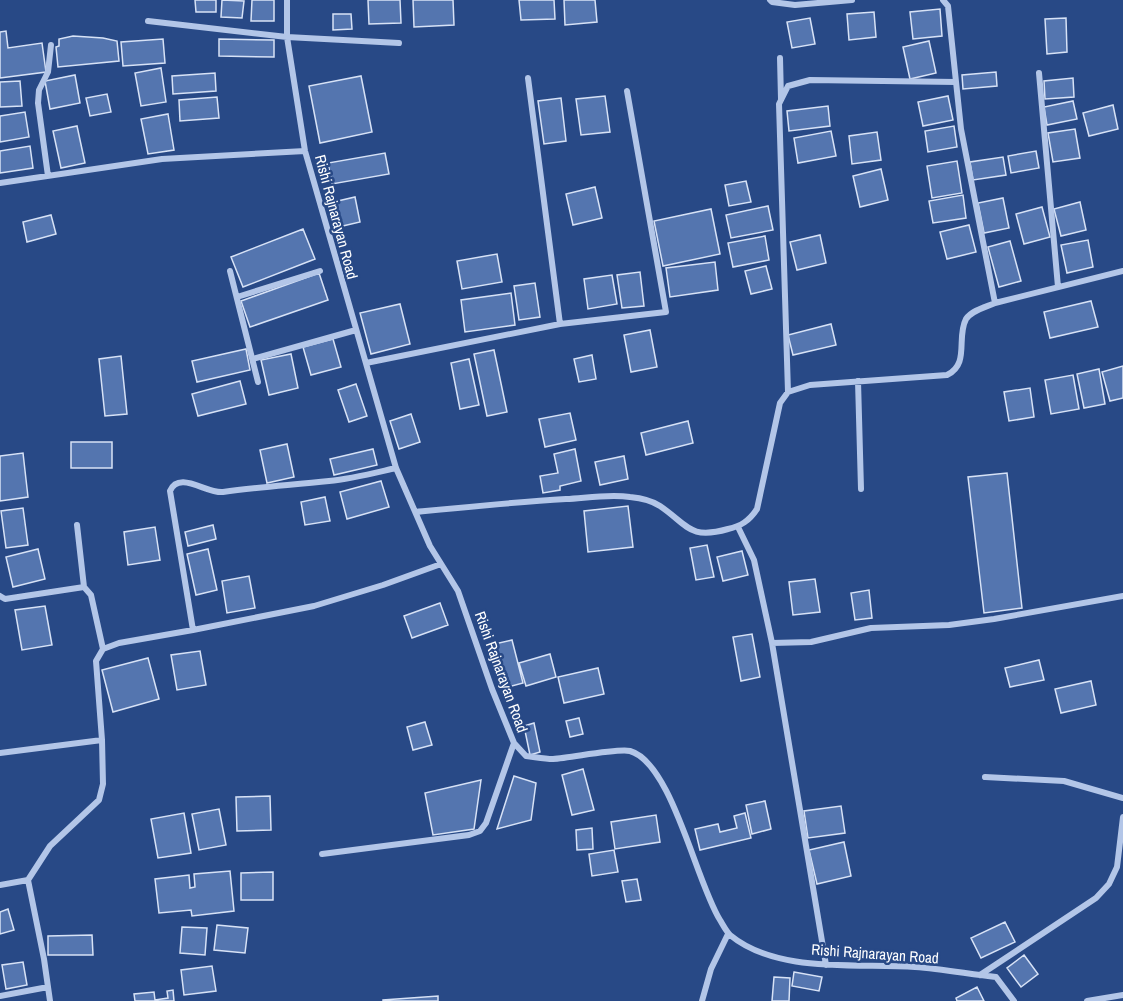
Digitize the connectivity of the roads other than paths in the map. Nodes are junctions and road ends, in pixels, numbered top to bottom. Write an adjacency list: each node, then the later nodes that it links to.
1 (287, 0): 6 (street, Rishi Rajnarayan Road)
2 (770, 0): 3 (street)
3 (852, 0)
4 (944, 0): 12 (street)
5 (147, 21): 6 (street)
6 (286, 37): 7 (street); 15 (street, Rishi Rajnarayan Road)
7 (399, 43)
8 (51, 45): 16 (street)
9 (780, 58): 14 (street)
10 (1039, 73): 21 (street)
11 (528, 78): 24 (street)
12 (956, 82): 14 (street); 23 (street)
13 (627, 91): 24 (street)
14 (781, 100): 30 (street)
15 (305, 151): 16 (street); 25 (street, Rishi Rajnarayan Road)
16 (48, 176): 17 (street)
17 (0, 183)
18 (230, 271): 22 (street)
19 (321, 271): 22 (street)
20 (1123, 271): 21 (street)
21 (1058, 287): 23 (street)
22 (237, 297): 26 (street)
23 (996, 303): 28 (street)
24 (560, 324): 27 (street)
25 (356, 330): 26 (street); 27 (street, Rishi Rajnarayan Road)
26 (253, 359): 29 (street)
27 (366, 363): 31 (street, Rishi Rajnarayan Road)
28 (858, 381): 30 (street); 32 (street)
29 (258, 382)
30 (788, 392): 35 (street)
31 (396, 468): 33 (street, Rishi Rajnarayan Road); 40 (street)
32 (861, 489)
33 (416, 512): 35 (street); 36 (street, Rishi Rajnarayan Road)
34 (77, 525): 37 (street)
35 (738, 527): 41 (street)
36 (441, 564): 40 (street); 44 (street, Rishi Rajnarayan Road)
37 (84, 587): 38 (street); 42 (street)
38 (0, 596)
39 (1123, 596): 41 (street)
40 (193, 630): 42 (street)
41 (772, 643): 53 (street)
42 (103, 649): 43 (street)
43 (102, 740): 45 (street); 50 (street)
44 (514, 743): 49 (street); 52 (street, Rishi Rajnarayan Road)
45 (0, 753)
46 (985, 777): 47 (street)
47 (1123, 798)
48 (1123, 817): 54 (street)
49 (322, 854)
50 (28, 880): 51 (street); 55 (street)
51 (0, 885)
52 (728, 934): 53 (street, Rishi Rajnarayan Road); 59 (street)
53 (826, 965): 54 (street, Rishi Rajnarayan Road)
54 (980, 975): 60 (street, Rishi Rajnarayan Road)
55 (48, 987): 57 (street); 58 (street)
56 (1123, 995): 61 (street)
57 (0, 996)
58 (50, 1001)
59 (702, 1001)
60 (1014, 1001)
61 (1087, 1001)

